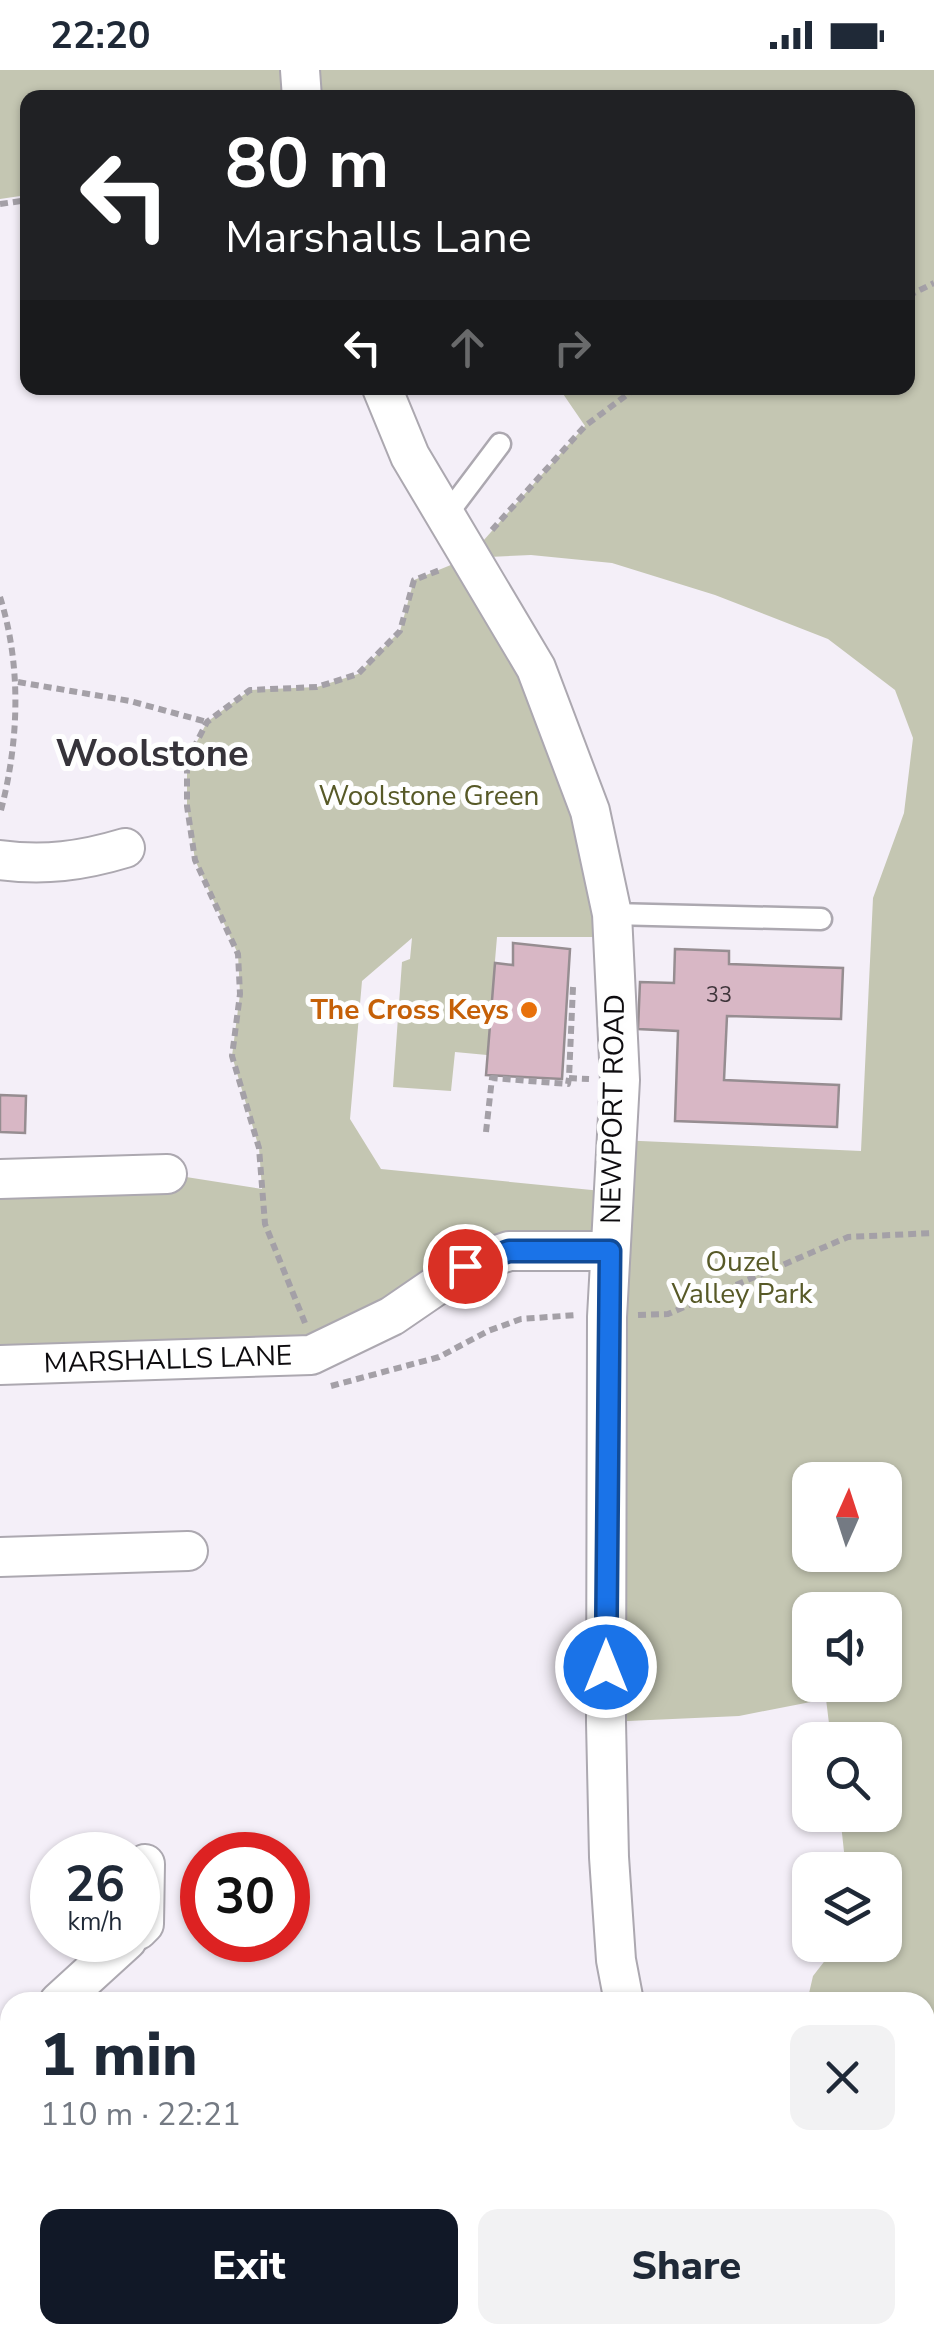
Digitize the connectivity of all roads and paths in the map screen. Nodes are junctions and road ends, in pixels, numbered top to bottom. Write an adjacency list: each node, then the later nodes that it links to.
1 (385, 395): 4 (street, NEWPORT ROAD)
2 (627, 395): 5 (path)
3 (500, 444): 4 (lane)
4 (445, 517): 5 (street, NEWPORT ROAD)
5 (468, 558): 8 (path); 12 (street, NEWPORT ROAD)
6 (0, 596): 7 (path)
7 (18, 682): 8 (path); 9 (path)
8 (207, 722): 24 (path)
9 (0, 814)
10 (125, 848): 11 (street)
11 (0, 860)
12 (612, 914): 13 (lane); 16 (street, NEWPORT ROAD)
13 (821, 920)
14 (572, 987): 15 (path)
15 (569, 1078): 16 (path); 17 (path)
16 (620, 1080): 21 (street, NEWPORT ROAD)
17 (486, 1132)
18 (167, 1174): 19 (street)
19 (0, 1179)
20 (934, 1233): 22 (path)
21 (610, 1251): 22 (street, NEWPORT ROAD); 24 (street, MARSHALLS LANE)
22 (607, 1317): 24 (path); 29 (street, NEWPORT ROAD)
23 (0, 1365): 24 (street, MARSHALLS LANE)
24 (314, 1371)
25 (188, 1551): 26 (street)
26 (0, 1558)
27 (103, 1962): 28 (street)
28 (71, 1992)
29 (622, 1992)

